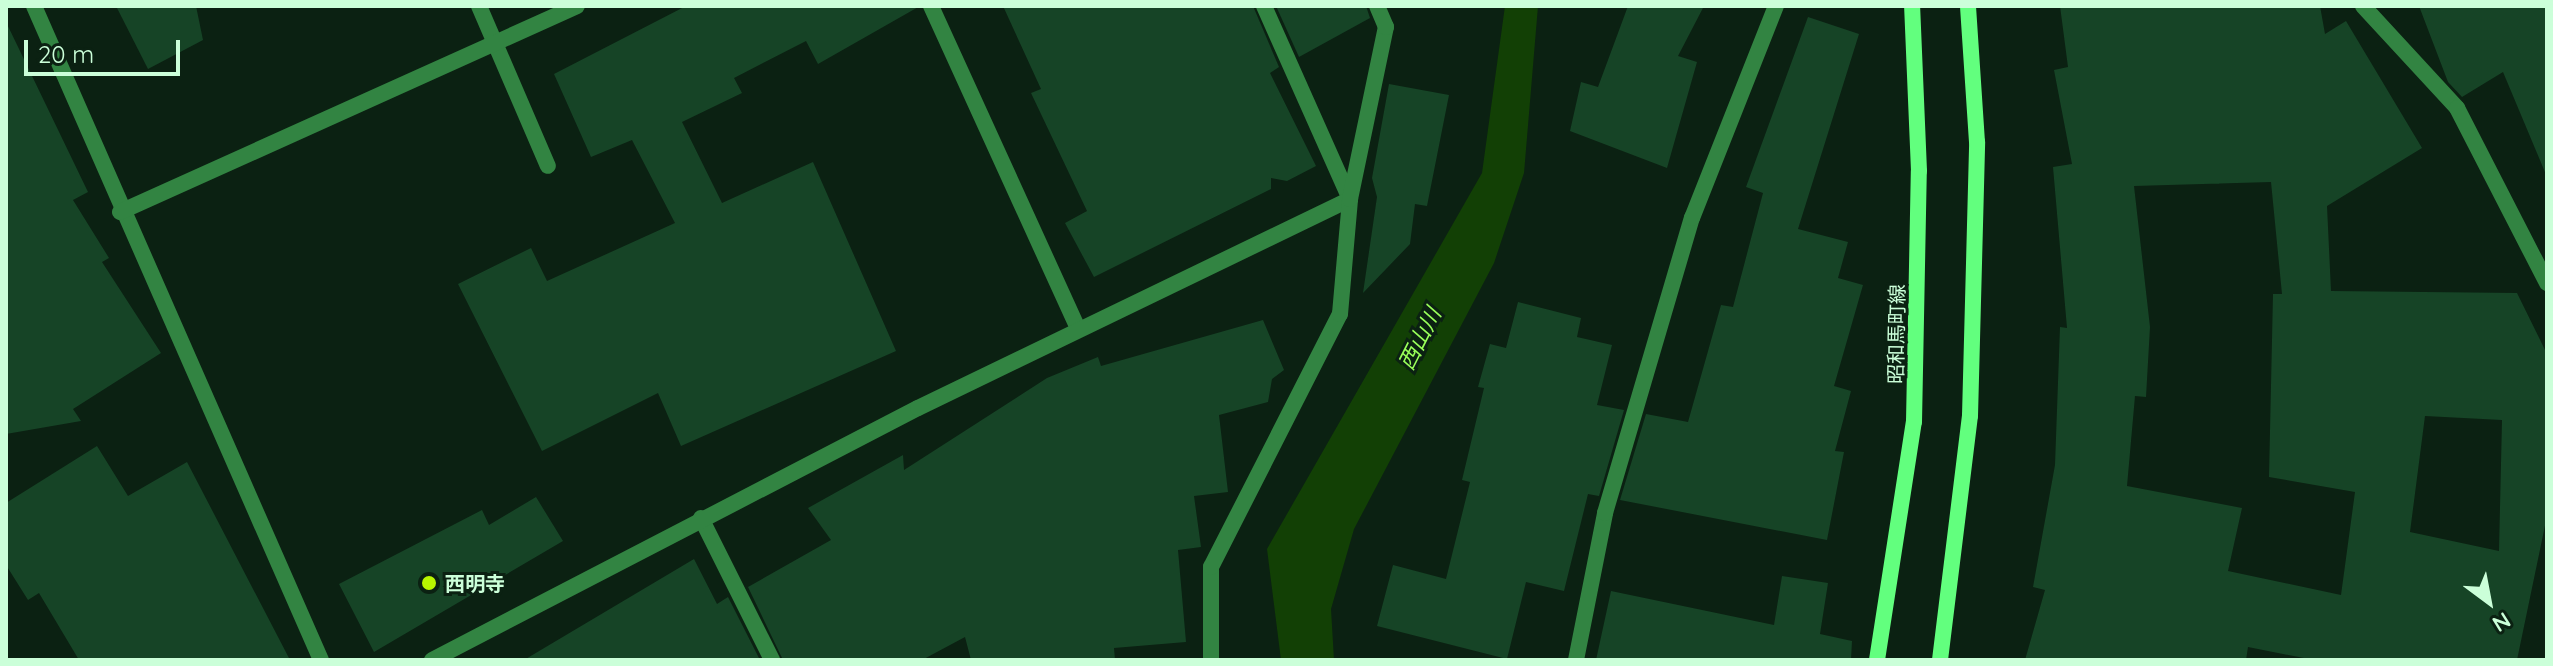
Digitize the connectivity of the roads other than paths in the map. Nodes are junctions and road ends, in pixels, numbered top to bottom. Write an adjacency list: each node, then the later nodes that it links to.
1 (34, 6): 14 (street)
2 (479, 6): 11 (street)
3 (577, 6): 11 (street)
4 (931, 6): 16 (street)
5 (1264, 6): 13 (street)
6 (1377, 6): 13 (street)
7 (1776, 6): 22 (street)
8 (1912, 6): 23 (main road, 昭和馬町線)
9 (1968, 6): 24 (main road)
10 (2363, 6): 15 (street)
11 (494, 42): 12 (street); 14 (street)
12 (548, 166)
13 (1350, 199): 16 (street); 21 (street)
14 (120, 212): 18 (street)
15 (2547, 283)
16 (1078, 329): 17 (street)
17 (701, 518): 19 (street); 20 (street)
18 (321, 660)
19 (432, 660)
20 (772, 660)
21 (1211, 660)
22 (1576, 660)
23 (1877, 660)
24 (1940, 660)

